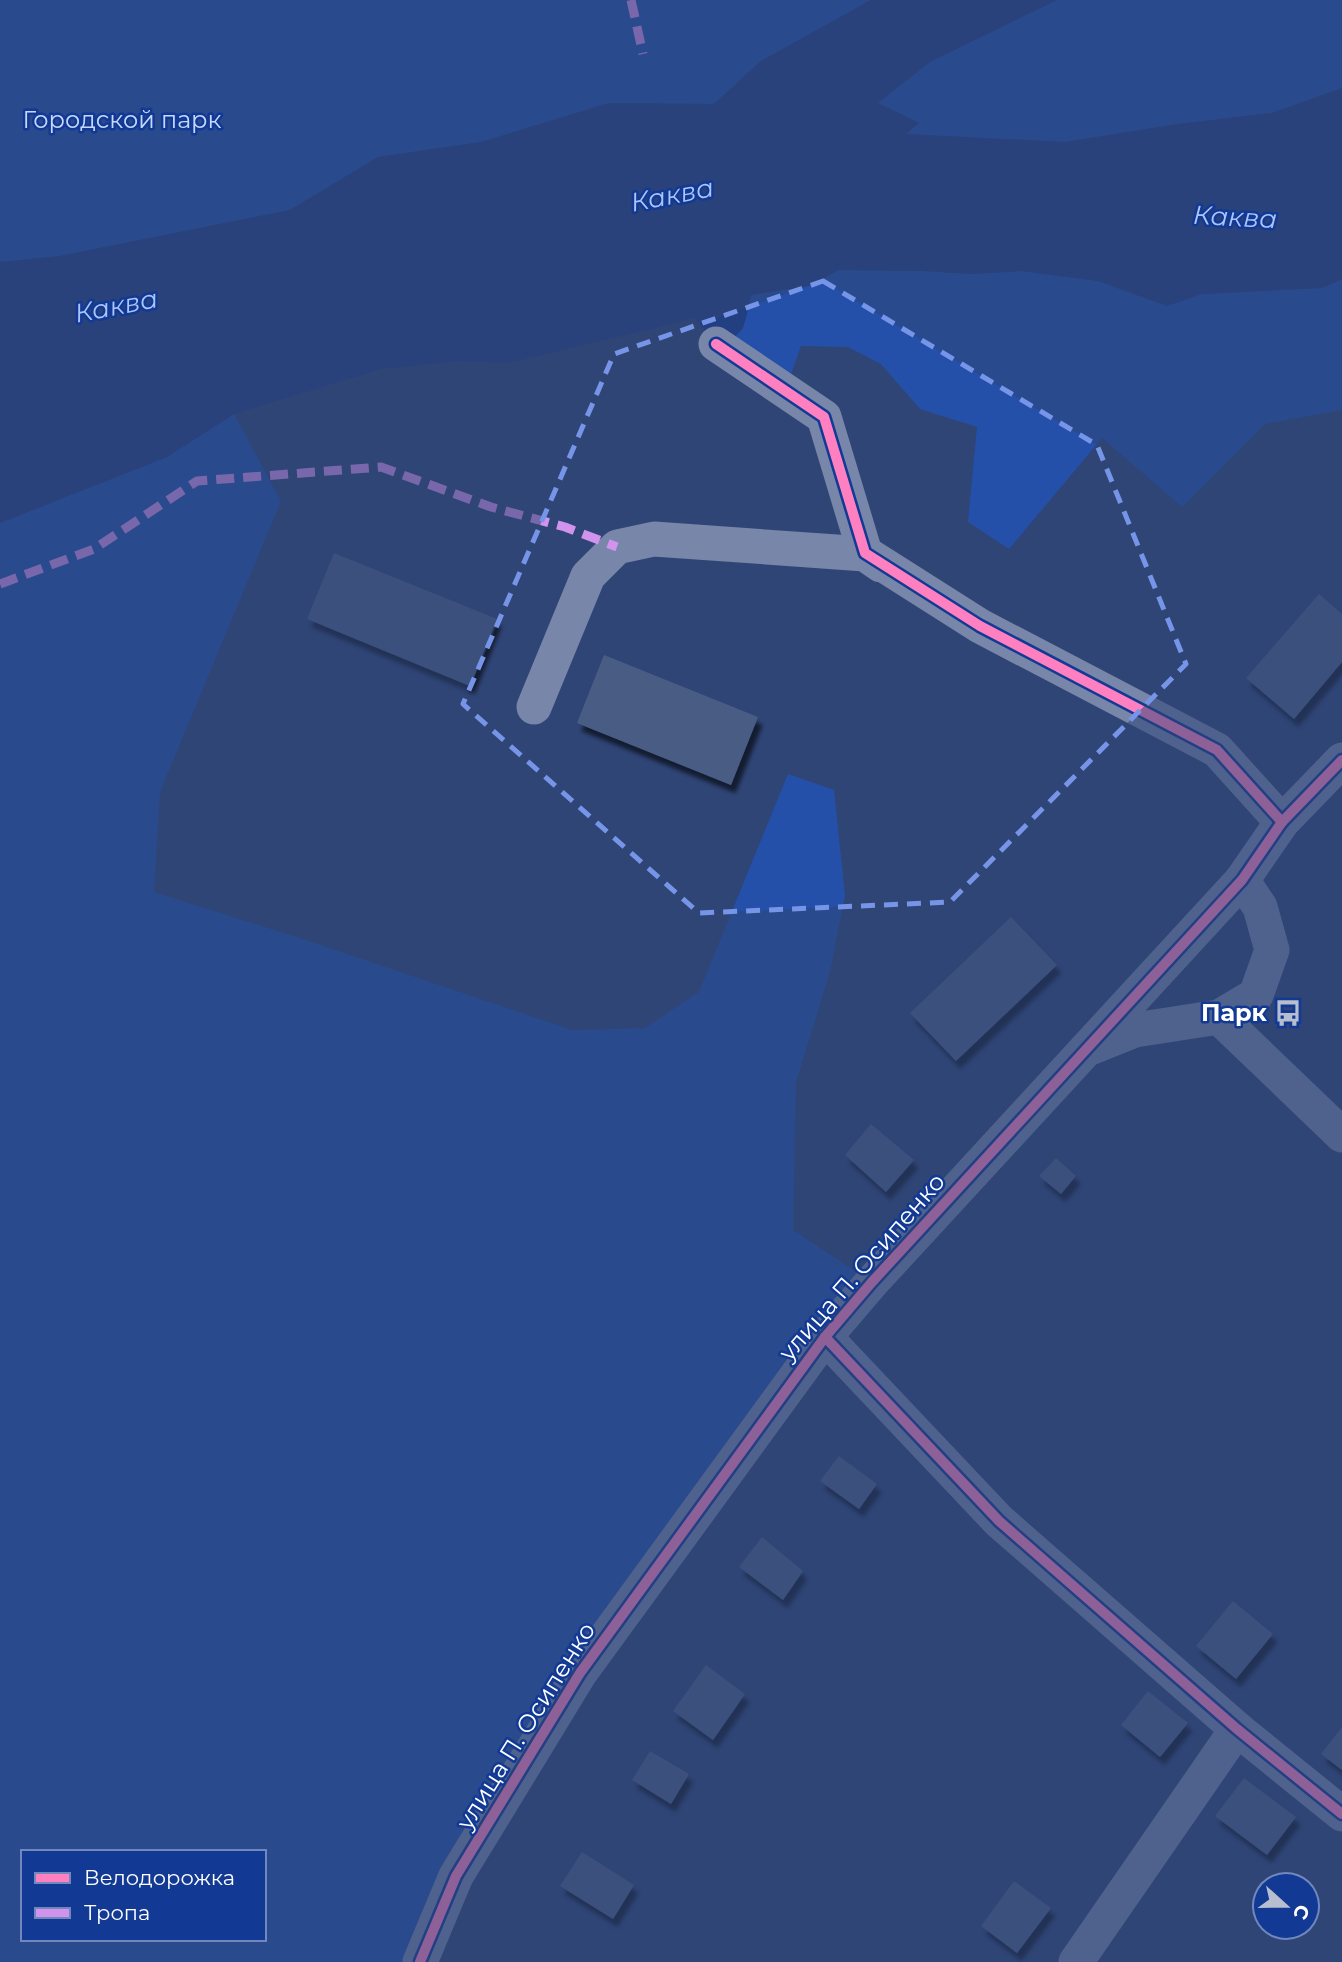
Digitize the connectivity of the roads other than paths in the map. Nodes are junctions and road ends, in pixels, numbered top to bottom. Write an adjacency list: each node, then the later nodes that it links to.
1 (716, 344): 2 (street)
2 (896, 575): 3 (street); 5 (street)
3 (534, 706)
4 (1342, 760): 5 (street, улица П. Осипенко)
5 (1282, 822): 6 (street, улица П. Осипенко)
6 (1242, 880): 7 (street); 8 (street, улица П. Осипенко)
7 (1219, 1017): 8 (street); 9 (street)
8 (1084, 1050): 10 (street, улица П. Осипенко)
9 (1342, 1135)
10 (825, 1337): 11 (street); 13 (street, улица П. Осипенко)
11 (1237, 1730): 12 (street); 14 (street)
12 (1342, 1814)
13 (419, 1962)
14 (1076, 1962)

